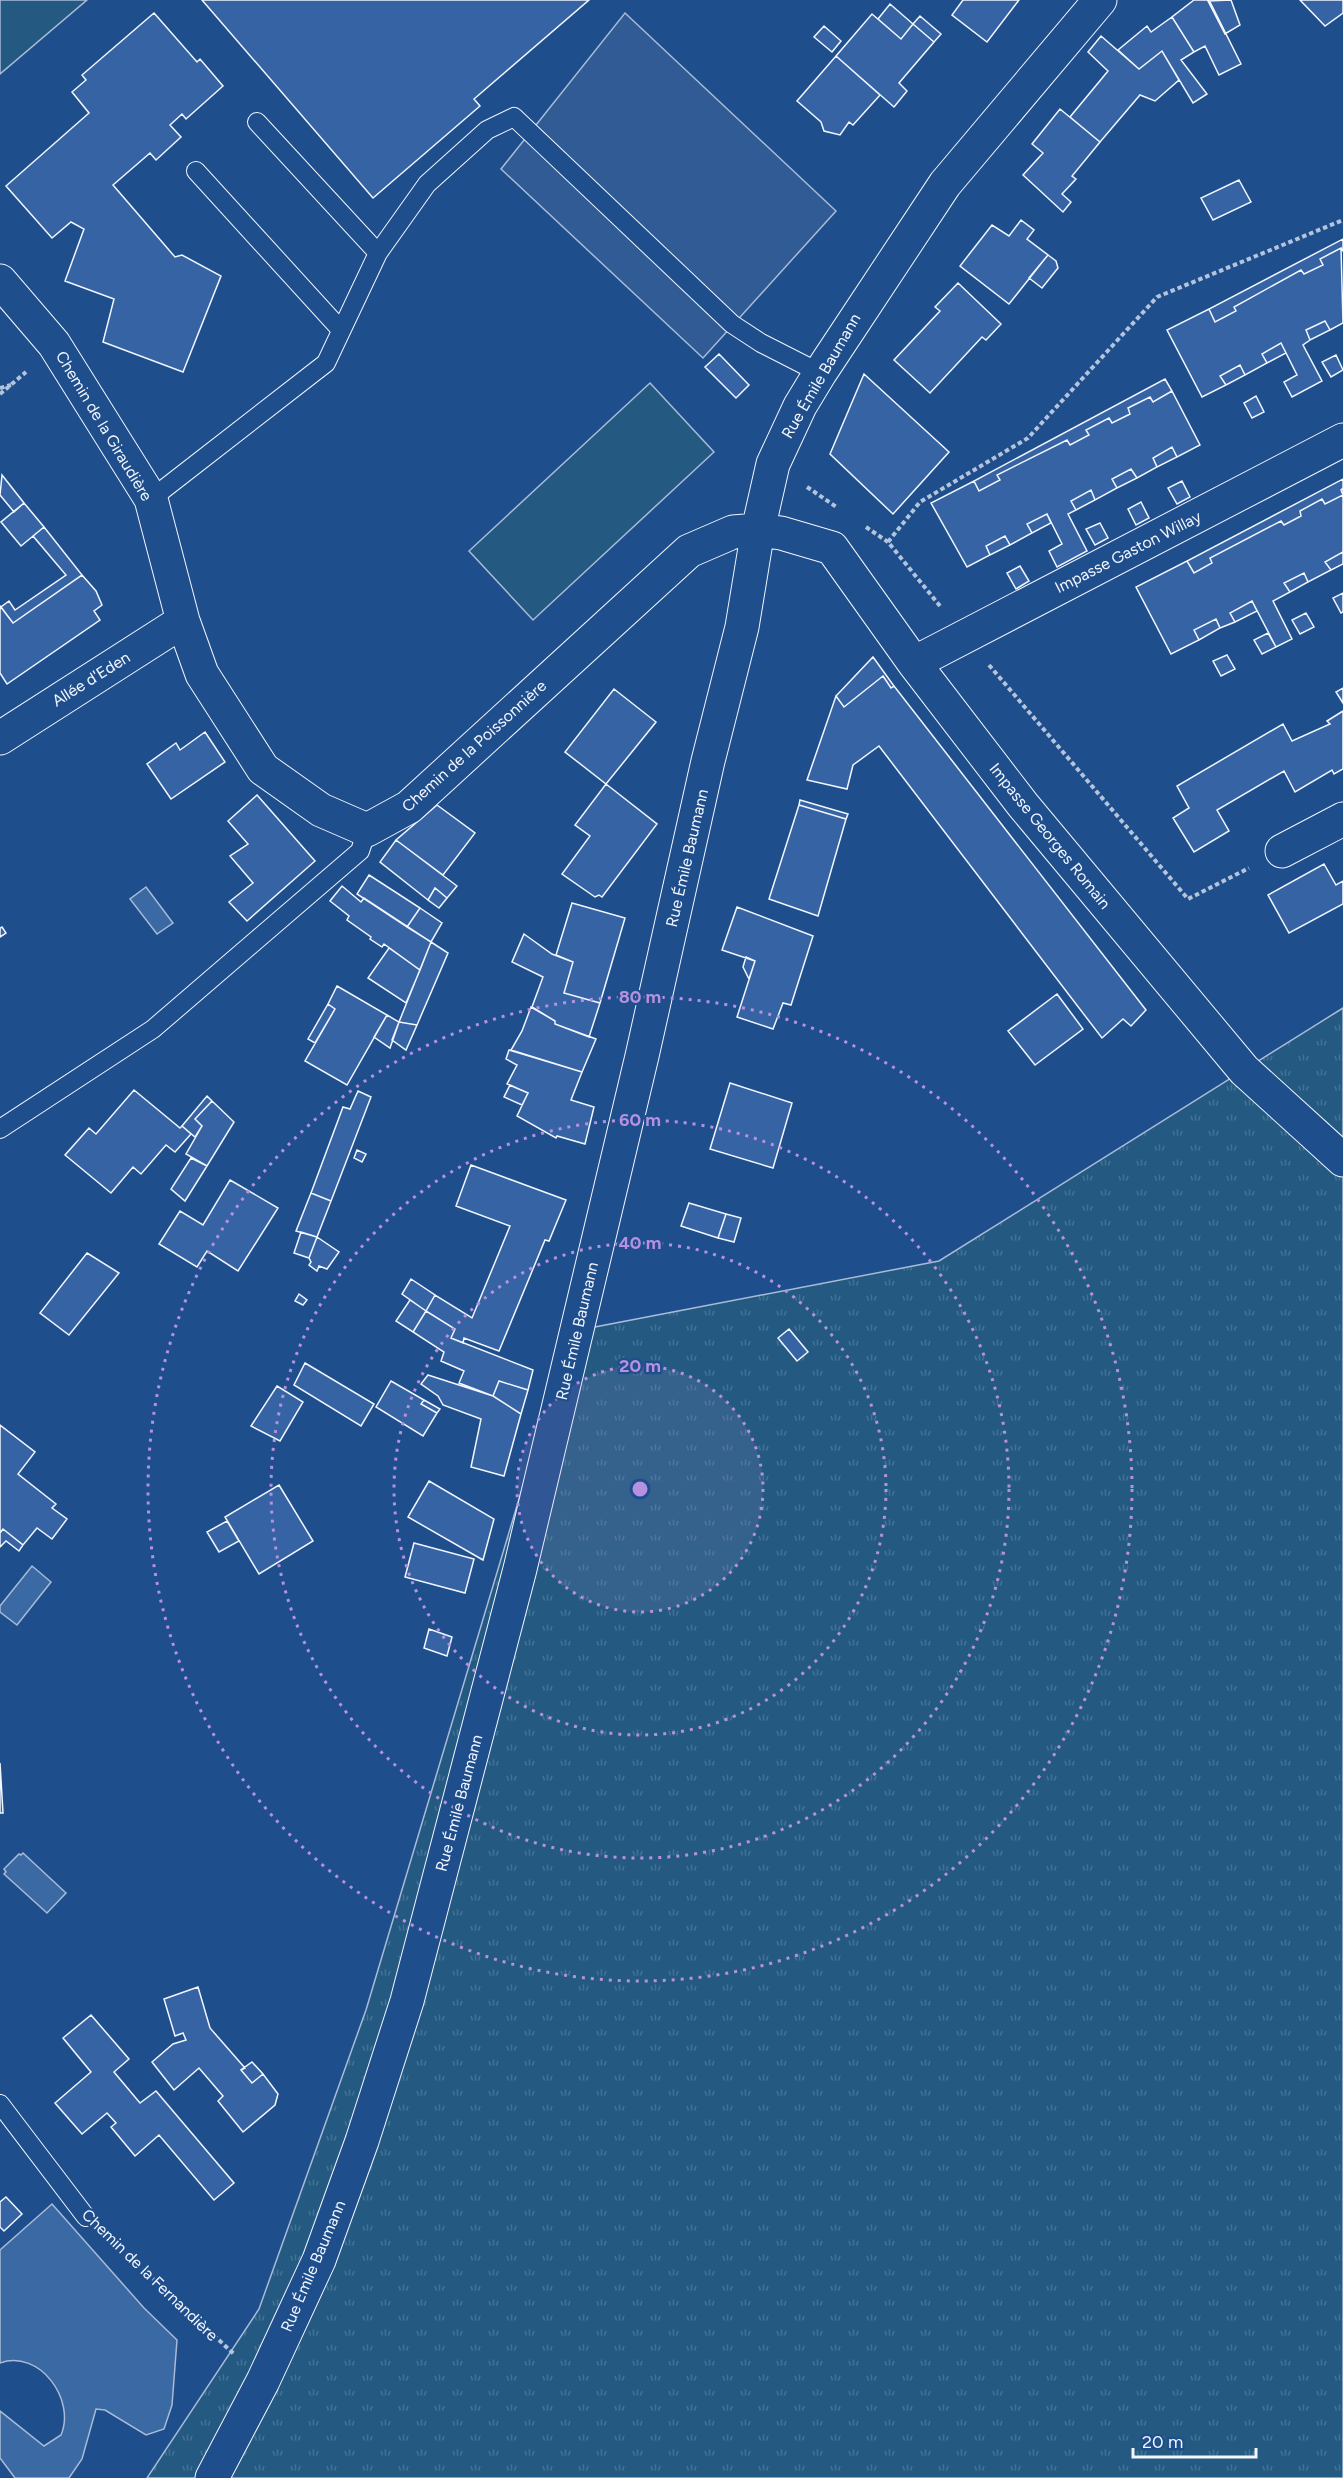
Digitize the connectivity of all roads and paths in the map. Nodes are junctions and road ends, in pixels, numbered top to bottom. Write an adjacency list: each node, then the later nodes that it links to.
1 (1100, 0): 8 (street, Rue Émile Baumann)
2 (257, 122): 5 (lane)
3 (196, 171): 7 (lane)
4 (1343, 220): 17 (path)
5 (378, 253): 7 (lane); 8 (lane)
6 (0, 280): 13 (street, Chemin de la Giraudière)
7 (341, 330): 13 (lane)
8 (820, 373): 12 (street, Rue Émile Baumann)
9 (13, 385): 10 (path)
10 (0, 387)
11 (1343, 440): 19 (street, Impasse Gaston Willay)
12 (773, 464): 14 (path); 16 (street, Rue Émile Baumann)
13 (152, 499): 18 (street, Chemin de la Giraudière)
14 (840, 509)
15 (859, 522): 17 (path)
16 (758, 530): 20 (street, Impasse Georges Romain); 23 (street, Chemin de la Poissonnière); 29 (street, Rue Émile Baumann)
17 (888, 542): 19 (path)
18 (183, 621): 21 (street, Allée d'Eden); 23 (street, Chemin de la Giraudière)
19 (965, 637): 20 (street, Impasse Gaston Willay); 24 (path)
20 (914, 663): 26 (street, Impasse Georges Romain)
21 (0, 738)
22 (1343, 819): 24 (street)
23 (367, 830): 25 (lane)
24 (1282, 851)
25 (0, 1129)
26 (1343, 1160)
27 (0, 2104): 28 (lane, Chemin de la Fernandière)
28 (86, 2217): 29 (path, Chemin de la Fernandière)
29 (263, 2381): 30 (street, Rue Émile Baumann)
30 (212, 2478)

